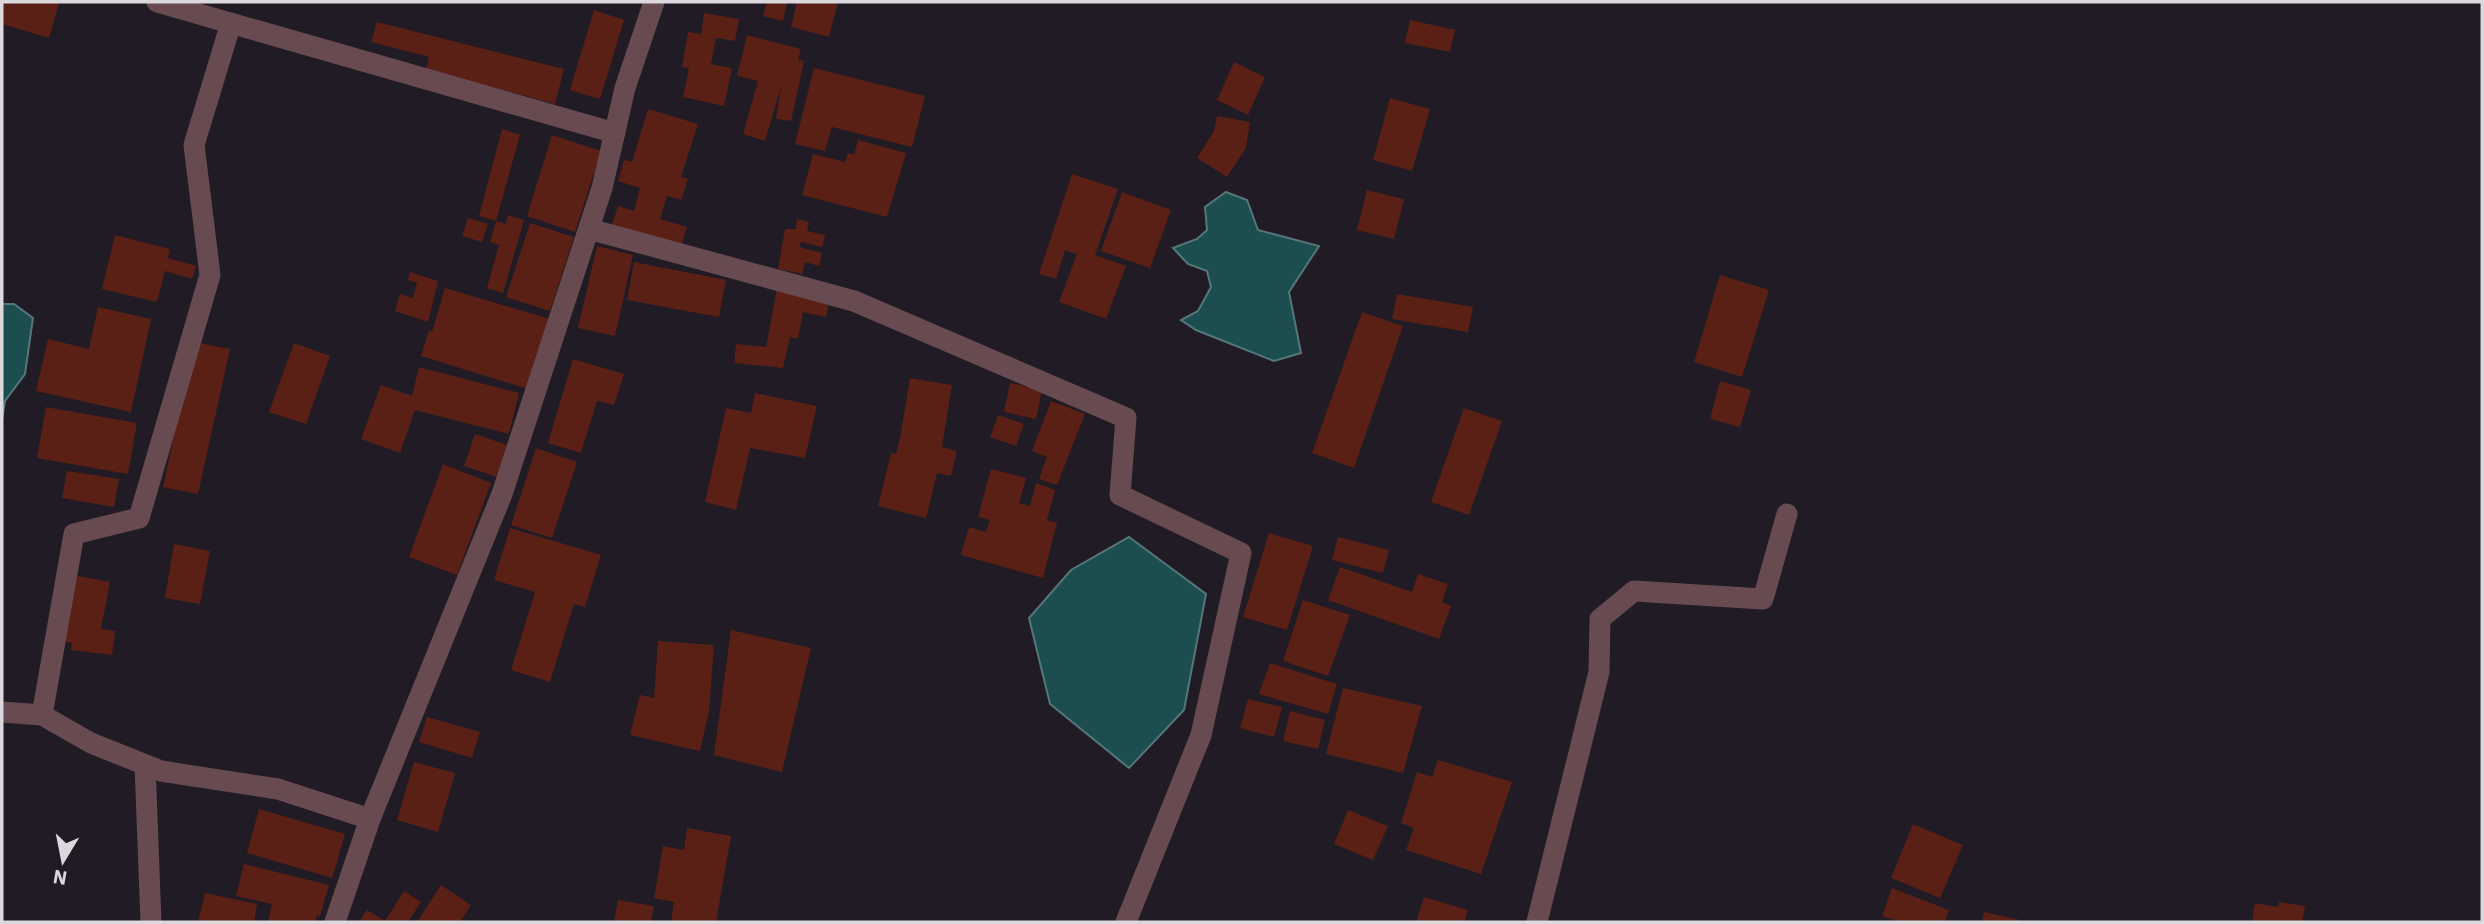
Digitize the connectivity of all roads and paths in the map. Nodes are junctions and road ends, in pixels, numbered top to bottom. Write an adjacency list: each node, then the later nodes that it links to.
1 (157, 2): 3 (street)
2 (654, 2): 4 (street)
3 (231, 23): 4 (street); 8 (street)
4 (615, 133): 5 (street)
5 (589, 229): 10 (street); 13 (street)
6 (1787, 514): 14 (street)
7 (2, 712): 8 (street)
8 (42, 715): 9 (street)
9 (145, 765): 10 (street); 11 (street)
10 (370, 819): 12 (street)
11 (151, 922)
12 (335, 922)
13 (1126, 922)
14 (1537, 922)

